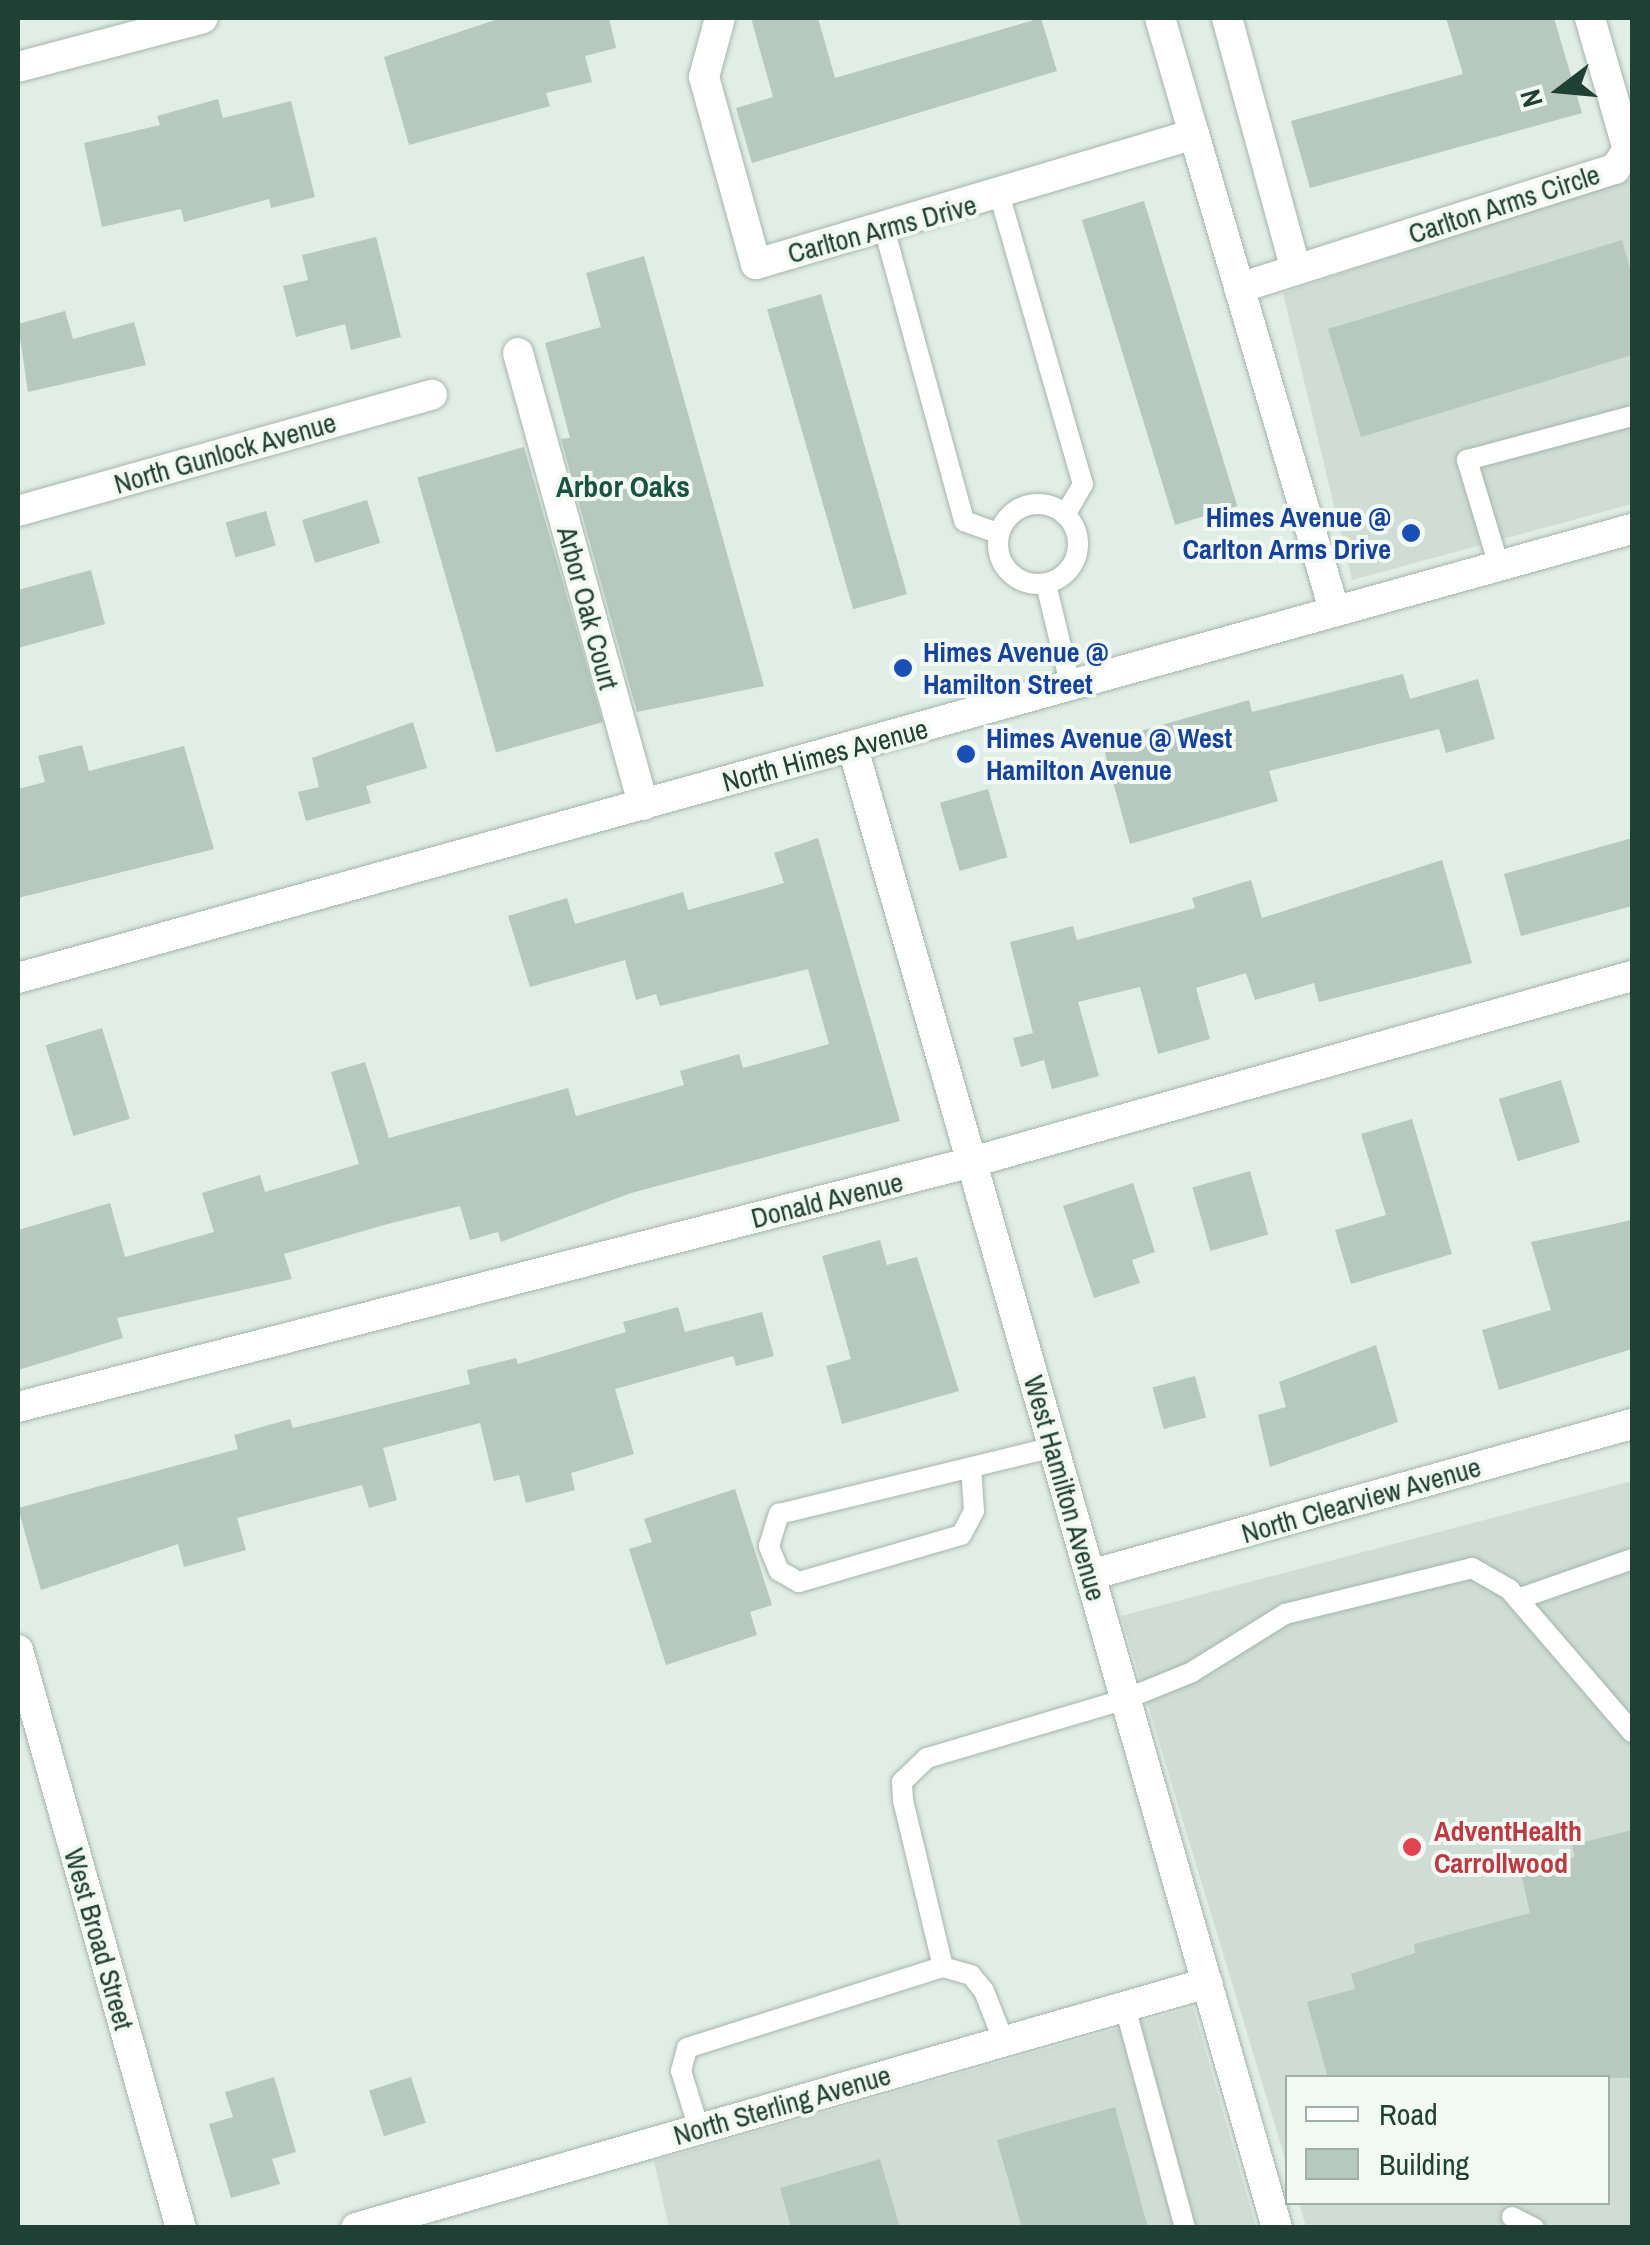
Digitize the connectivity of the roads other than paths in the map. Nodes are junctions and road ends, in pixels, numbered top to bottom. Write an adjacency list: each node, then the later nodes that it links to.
1 (203, 18): 6 (street)
2 (720, 18): 9 (street, Carlton Arms Drive)
3 (1160, 18): 7 (street)
4 (1227, 18): 10 (street)
5 (1590, 18): 10 (street, Carlton Arms Circle)
6 (18, 67)
7 (1194, 134): 8 (street, Carlton Arms Drive); 11 (street)
8 (1000, 197): 9 (street, Carlton Arms Drive); 16 (lane)
9 (884, 228): 18 (lane)
10 (1296, 270): 11 (street, Carlton Arms Circle)
11 (1239, 288): 21 (street)
12 (518, 352): 24 (street, Arbor Oak Court)
13 (432, 395): 15 (street, North Gunlock Avenue)
14 (1632, 416): 19 (lane)
15 (18, 511)
16 (1065, 515): 18 (lane); 20 (lane)
17 (1632, 529): 19 (street, North Himes Avenue)
18 (999, 534): 20 (lane)
19 (1499, 566): 21 (street, North Himes Avenue)
20 (1046, 584): 22 (lane)
21 (1335, 612): 22 (street, North Himes Avenue)
22 (1071, 687): 23 (street, North Himes Avenue)
23 (853, 748): 24 (street, North Himes Avenue); 27 (street, West Hamilton Avenue)
24 (642, 805): 26 (street, North Himes Avenue)
25 (1632, 976): 27 (street, Donald Avenue)
26 (18, 978)
27 (972, 1162): 28 (street, Donald Avenue); 30 (street, West Hamilton Avenue)
28 (18, 1407)
29 (1632, 1424): 33 (street, North Clearview Avenue)
30 (1053, 1446): 31 (lane); 33 (street, West Hamilton Avenue)
31 (971, 1467): 31 (lane)
32 (1632, 1560): 34 (lane)
33 (1090, 1576): 36 (street, West Hamilton Avenue)
34 (1518, 1599): 36 (lane); 37 (lane)
35 (18, 1650): 44 (street, West Broad Street)
36 (1126, 1699): 38 (lane); 39 (street, West Hamilton Avenue)
37 (1632, 1732)
38 (944, 1967): 41 (lane); 42 (lane)
39 (1207, 1984): 40 (street, North Sterling Avenue); 47 (street, West Hamilton Avenue)
40 (1125, 2007): 41 (street, North Sterling Avenue); 46 (lane)
41 (1004, 2042): 42 (street, North Sterling Avenue)
42 (698, 2129): 45 (street, North Sterling Avenue)
43 (1512, 2217): 48 (lane)
44 (181, 2228)
45 (356, 2228)
46 (1185, 2228)
47 (1277, 2228)
48 (1534, 2228)

